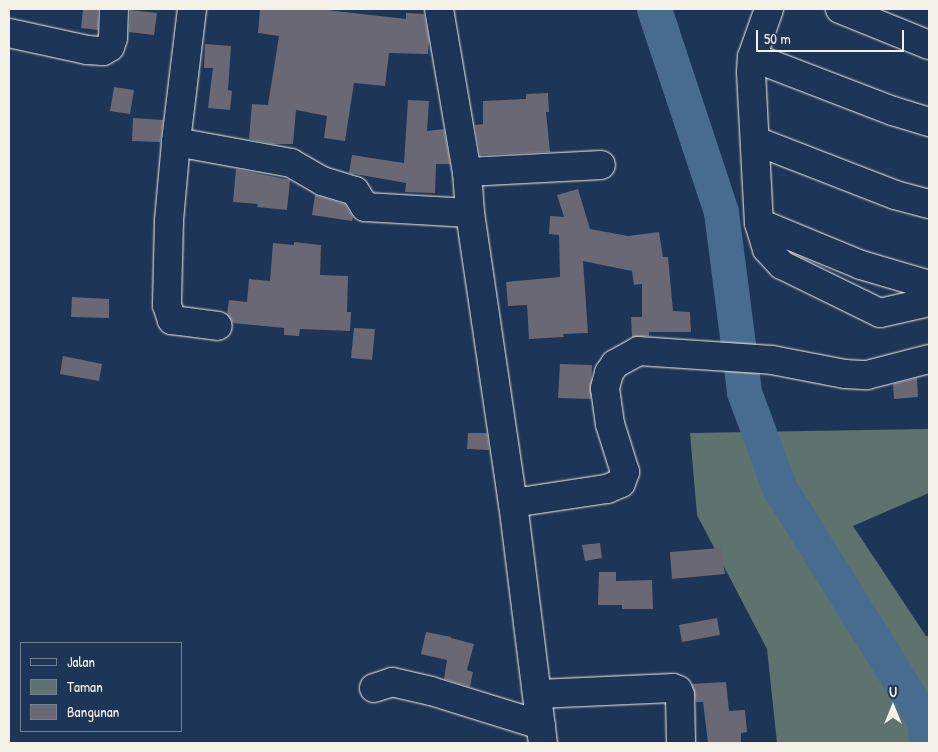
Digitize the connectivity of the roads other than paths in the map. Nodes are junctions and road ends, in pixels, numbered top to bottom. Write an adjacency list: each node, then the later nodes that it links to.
1 (114, 9): 6 (street)
2 (192, 9): 11 (street)
3 (439, 9): 13 (street)
4 (769, 9): 8 (street)
5 (840, 9): 7 (street)
6 (9, 33)
7 (929, 45)
8 (752, 56): 9 (street); 10 (street)
9 (929, 122)
10 (756, 141): 14 (street); 16 (street)
11 (176, 142): 15 (street); 19 (street)
12 (601, 165): 13 (street)
13 (467, 172): 15 (street)
14 (929, 204)
15 (470, 213): 21 (street)
16 (759, 223): 17 (street); 18 (street)
17 (929, 285)
18 (929, 302)
19 (218, 326)
20 (929, 359): 21 (street)
21 (513, 503): 23 (street)
22 (374, 688): 24 (street)
23 (538, 694): 24 (street); 25 (street)
24 (542, 734)
25 (681, 743)

